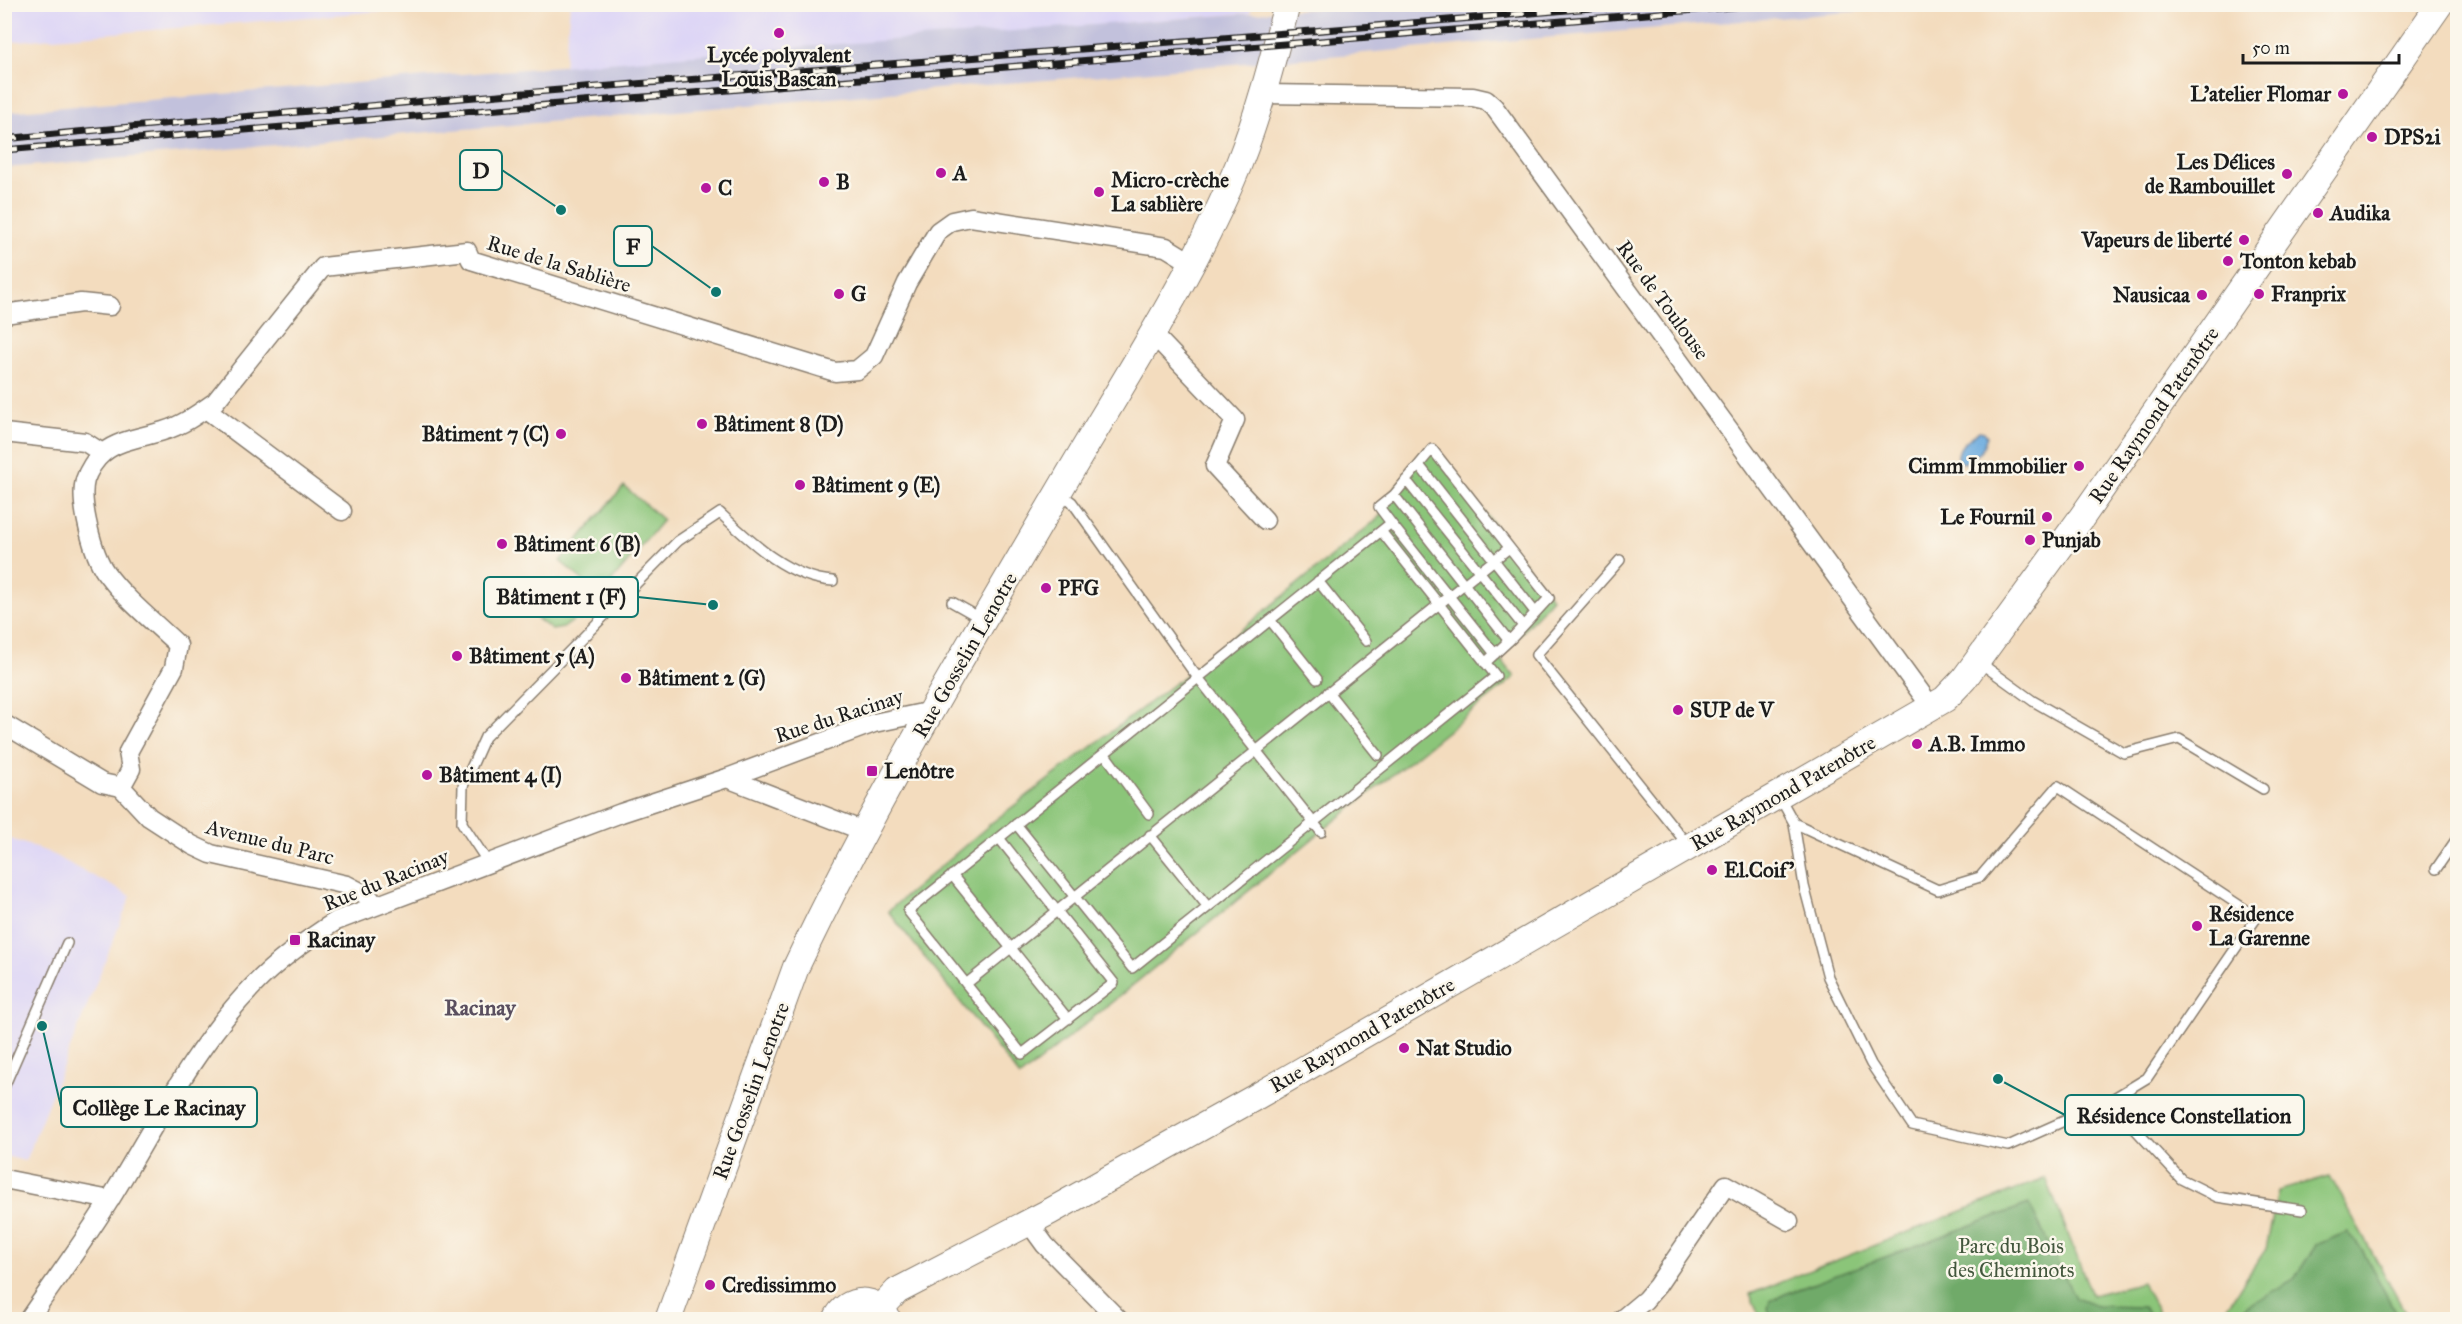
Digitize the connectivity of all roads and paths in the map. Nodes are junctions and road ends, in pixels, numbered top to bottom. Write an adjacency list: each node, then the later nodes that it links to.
1 (1287, 4): 3 (main road, Rue Gosselin Lenotre)
2 (2440, 4): 36 (main road, Rue Raymond Patenôtre)
3 (1264, 94): 4 (main road, Rue Gosselin Lenotre); 41 (street, Rue de Toulouse)
4 (1192, 263): 7 (main road, Rue Gosselin Lenotre); 8 (street, Rue de la Sablière)
5 (110, 306): 6 (street)
6 (4, 314)
7 (1152, 333): 13 (main road, Rue Gosselin Lenotre); 16 (street)
8 (206, 408): 10 (street, Rue de la Sablière); 15 (street)
9 (4, 433): 10 (street)
10 (102, 453): 48 (street)
11 (1419, 465): 12 (lane); 19 (lane); 20 (lane)
12 (1406, 480): 14 (lane); 22 (lane)
13 (1058, 492): 30 (main road, Rue Gosselin Lenotre); 38 (lane)
14 (1394, 495): 17 (lane); 25 (lane)
15 (342, 511)
16 (1265, 519)
17 (1391, 523): 18 (lane); 26 (lane)
18 (1381, 531): 24 (lane); 28 (lane)
19 (1509, 548): 20 (lane); 29 (lane)
20 (1494, 560): 22 (lane); 29 (lane)
21 (1620, 560): 60 (lane)
22 (1479, 571): 25 (lane); 32 (lane)
23 (833, 581): 61 (lane)
24 (1318, 581): 31 (lane); 33 (lane)
25 (1464, 584): 26 (lane); 34 (lane)
26 (1449, 596): 28 (lane); 35 (lane)
27 (952, 602): 30 (lane)
28 (1439, 604): 37 (lane); 40 (lane)
29 (1535, 612): 32 (lane)
30 (984, 620): 42 (main road, Rue Gosselin Lenotre)
31 (1270, 620): 38 (lane); 39 (lane)
32 (1523, 626): 34 (lane)
33 (1366, 641)
34 (1509, 641): 35 (lane)
35 (1495, 654): 37 (lane)
36 (1977, 660): 41 (main road, Rue Raymond Patenôtre); 49 (lane)
37 (1485, 663): 52 (lane)
38 (1198, 678): 44 (lane); 45 (lane)
39 (1317, 679)
40 (1328, 692): 44 (lane); 46 (lane)
41 (1932, 708): 50 (main road, Rue Raymond Patenôtre)
42 (932, 711): 47 (street, Rue du Racinay); 55 (main road, Rue Gosselin Lenotre)
43 (4, 724): 48 (street, Avenue du Parc)
44 (1256, 750): 52 (lane); 57 (lane)
45 (1104, 753): 51 (lane); 54 (lane)
46 (1378, 755)
47 (727, 778): 55 (street); 61 (street, Rue du Racinay)
48 (121, 787): 65 (street, Avenue du Parc)
49 (2263, 789)
50 (1778, 795): 53 (lane); 60 (main road, Rue Raymond Patenôtre)
51 (1149, 814)
52 (1314, 823): 56 (lane); 66 (lane)
53 (1794, 823): 73 (lane); 73 (lane)
54 (1016, 824): 59 (lane); 64 (lane)
55 (866, 832): 81 (main road, Rue Gosselin Lenotre)
56 (1321, 832)
57 (1150, 835): 64 (lane); 66 (lane)
58 (2457, 837): 62 (lane)
59 (999, 838): 63 (lane); 67 (lane)
60 (1689, 847): 78 (main road, Rue Raymond Patenôtre)
61 (489, 864): 65 (street, Rue du Racinay)
62 (2436, 869)
63 (952, 875): 69 (lane); 70 (lane)
64 (1074, 896): 66 (lane); 67 (lane)
65 (375, 905): 75 (street, Rue du Racinay)
66 (1208, 907)
67 (1056, 911): 69 (lane); 71 (lane)
68 (67, 943): 72 (lane)
69 (1010, 947): 70 (lane); 71 (lane)
70 (966, 984): 71 (lane)
71 (1068, 1019)
72 (4, 1087)
73 (2109, 1101): 76 (lane)
74 (4, 1179): 75 (street)
75 (110, 1200): 80 (street, Rue du Racinay)
76 (2302, 1210)
77 (1789, 1221): 84 (street)
78 (1029, 1223): 79 (main road, Rue Raymond Patenôtre); 83 (street)
79 (885, 1314): 82 (main road)
80 (28, 1320)
81 (668, 1320)
82 (836, 1320)
83 (1119, 1320)
84 (1621, 1320)

